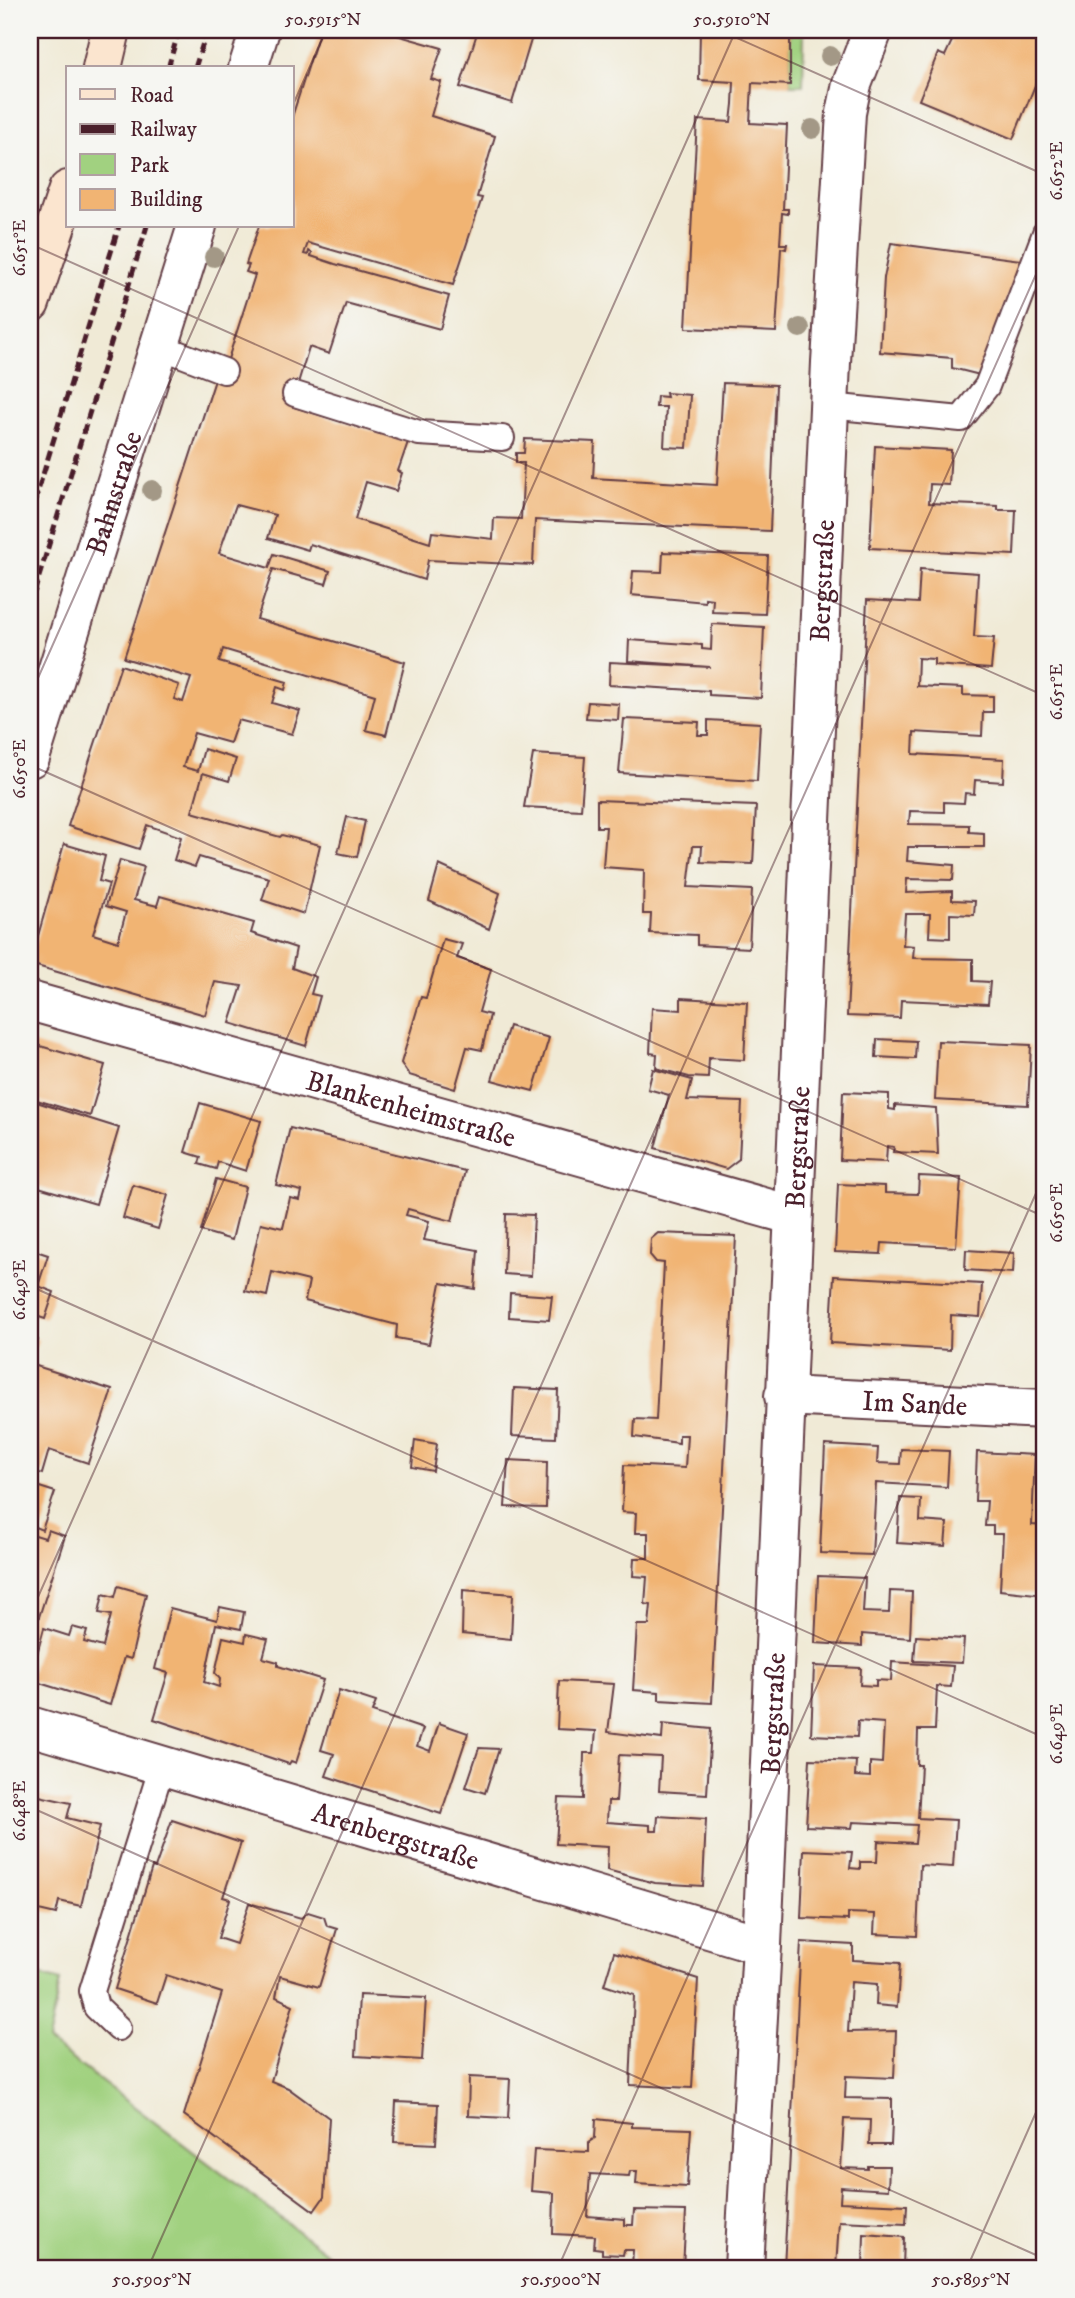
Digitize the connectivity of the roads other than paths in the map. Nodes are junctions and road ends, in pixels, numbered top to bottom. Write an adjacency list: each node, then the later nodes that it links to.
1 (111, 30): 4 (street)
2 (260, 30): 5 (street)
3 (873, 30): 13 (street, Bergstraße)
4 (102, 66)
5 (249, 66)
6 (66, 196): 9 (street)
7 (196, 228): 10 (street, Bahnstraße)
8 (1045, 233): 13 (lane)
9 (30, 303)
10 (159, 346): 11 (lane); 15 (street, Bahnstraße)
11 (224, 371)
12 (295, 394): 14 (lane)
13 (829, 406): 17 (street, Bergstraße)
14 (502, 439)
15 (30, 758)
16 (30, 1001): 17 (street, Blankenheimstraße)
17 (791, 1215): 18 (street, Bergstraße)
18 (784, 1396): 19 (street, Im Sande); 22 (street, Bergstraße)
19 (1045, 1409)
20 (30, 1726): 21 (street, Arenbergstraße)
21 (162, 1766): 22 (street, Arenbergstraße); 23 (lane)
22 (762, 1945): 24 (street, Bergstraße)
23 (118, 2028)
24 (744, 2268)

